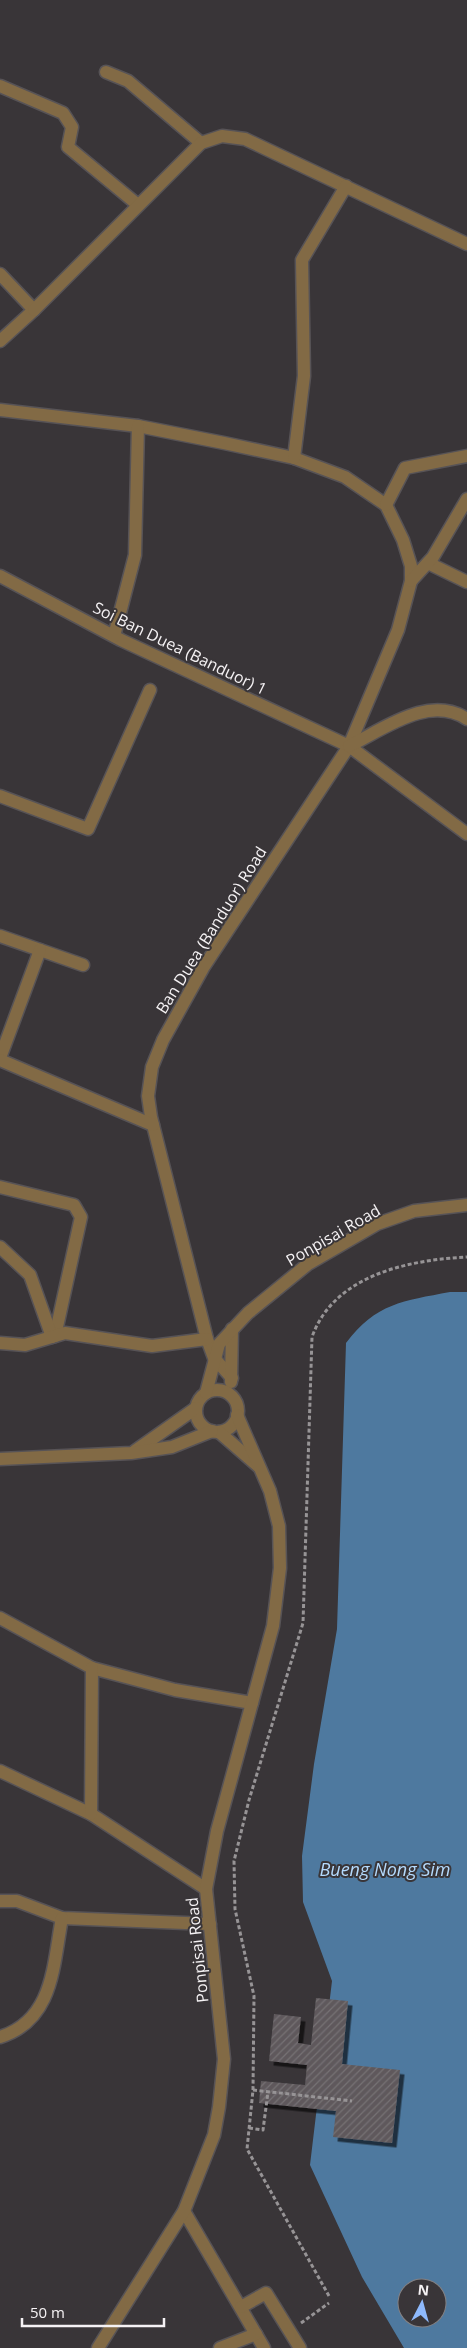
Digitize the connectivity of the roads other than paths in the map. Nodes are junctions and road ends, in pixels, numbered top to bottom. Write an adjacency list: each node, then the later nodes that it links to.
1 (106, 72): 3 (street)
2 (0, 86): 5 (street)
3 (201, 142): 4 (street); 5 (street)
4 (346, 186): 6 (street); 13 (street)
5 (138, 205): 8 (street)
6 (467, 244)
7 (0, 274): 8 (street)
8 (34, 310): 9 (street)
9 (0, 342)
10 (0, 410): 11 (street)
11 (138, 426): 13 (street); 20 (street)
12 (467, 456): 15 (street)
13 (294, 458): 15 (street)
14 (467, 499): 16 (street)
15 (386, 505): 18 (street)
16 (428, 563): 18 (street); 19 (street)
17 (0, 576): 20 (street, Soi Ban Duea (Banduor) 1)
18 (411, 581): 23 (street, Ban Duea (Banduor) Road)
19 (467, 582)
20 (114, 636): 23 (street, Soi Ban Duea (Banduor) 1)
21 (150, 690): 24 (street)
22 (467, 719): 23 (street)
23 (349, 746): 25 (street, Soi Ban Duea (Banduor) 1); 30 (street, Ban Duea (Banduor) Road)
24 (0, 796)
25 (467, 834)
26 (0, 936): 27 (street)
27 (40, 950): 28 (street); 29 (street)
28 (82, 966)
29 (0, 1059): 30 (street)
30 (153, 1125): 36 (street, Ban Duea (Banduor) Road)
31 (0, 1187): 35 (street)
32 (467, 1205): 34 (street, Ponpisai Road)
33 (0, 1248): 35 (street)
34 (232, 1329): 38 (street, Ponpisai Road); 39 (street)
35 (54, 1336): 36 (street); 37 (street)
36 (207, 1339): 38 (street, Ban Duea (Banduor) Road)
37 (0, 1342)
38 (214, 1358): 39 (street, Ban Duea (Banduor) Road); 40 (street, Ponpisai Road)
39 (232, 1378): 41 (street)
40 (206, 1393): 41 (street); 42 (street)
41 (231, 1396): 43 (street, Ponpisai Road)
42 (196, 1408): 44 (street); 45 (street)
43 (237, 1415): 44 (street); 47 (street, Ponpisai Road)
44 (215, 1432): 45 (street); 47 (street)
45 (131, 1453): 46 (street)
46 (0, 1459)
47 (262, 1469): 50 (street, Ponpisai Road)
48 (0, 1618): 49 (street)
49 (92, 1668): 50 (street); 52 (street)
50 (252, 1703): 53 (street, Ponpisai Road)
51 (0, 1771): 52 (street)
52 (91, 1814): 53 (street)
53 (206, 1890): 56 (street, Ponpisai Road)
54 (0, 1901): 55 (street)
55 (62, 1918): 56 (street); 57 (street)
56 (210, 1924): 58 (street, Ponpisai Road)
57 (0, 2036)
58 (184, 2211): 59 (street); 61 (street, Ponpisai Road)
59 (241, 2307): 60 (street); 64 (street)
60 (256, 2334): 62 (street); 63 (street)
61 (98, 2348)
62 (220, 2348)
63 (264, 2348)
64 (300, 2348)

